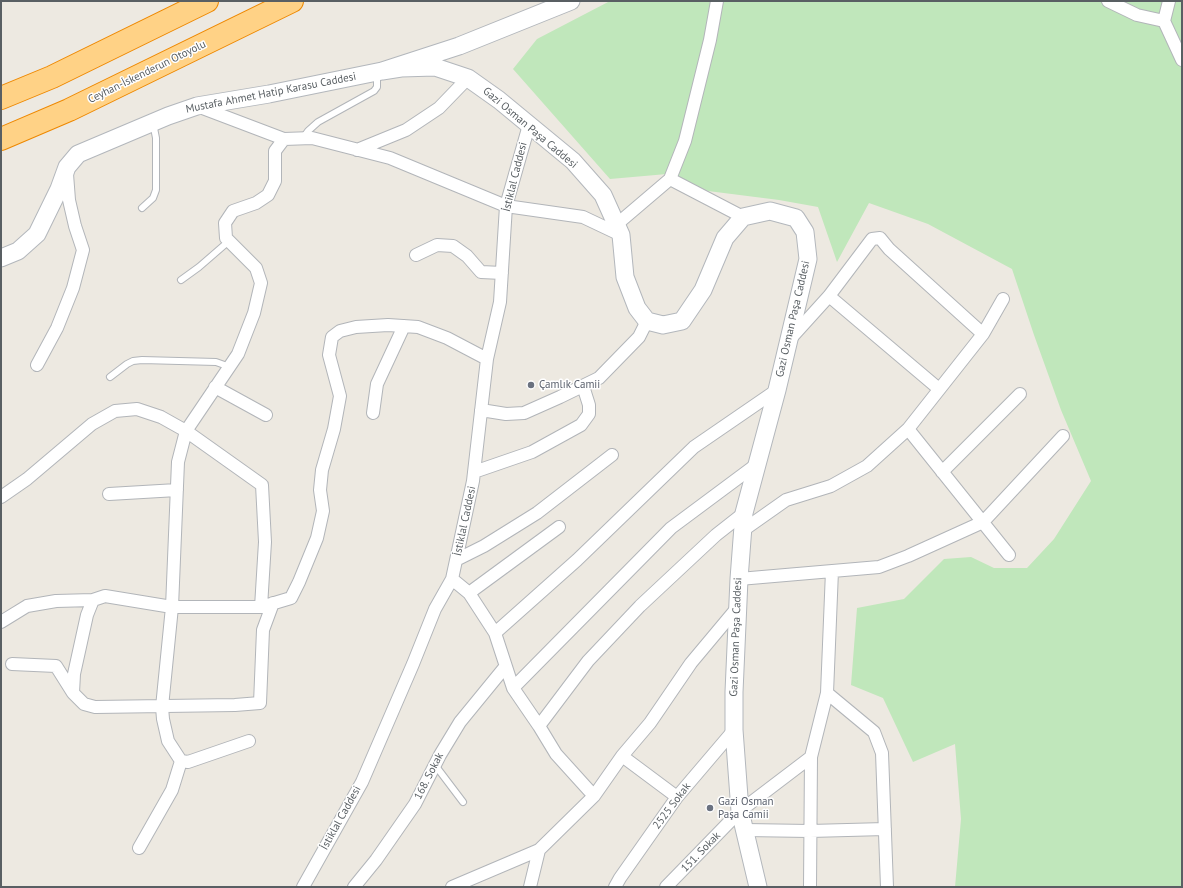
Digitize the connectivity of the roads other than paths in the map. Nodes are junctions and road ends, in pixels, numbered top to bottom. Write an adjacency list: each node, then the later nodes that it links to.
1 (207, 1): 11 (highway)
2 (292, 1): 16 (highway, Ceyhan-İskenderun Otoyolu)
3 (571, 1): 9 (street, Mustafa Ahmet Hatip Karasu Caddesi)
4 (717, 1): 20 (street)
5 (1108, 1): 7 (street)
6 (1169, 1): 7 (street)
7 (1164, 21): 8 (street)
8 (1182, 60)
9 (380, 71): 10 (street, Gazi Osman Paşa Caddesi); 12 (street, Mustafa Ahmet Hatip Karasu Caddesi); 15 (lane)
10 (468, 78): 14 (street, Gazi Osman Paşa Caddesi); 18 (street)
11 (1, 98)
12 (196, 106): 13 (street, Mustafa Ahmet Hatip Karasu Caddesi); 17 (street)
13 (153, 122): 19 (street, Mustafa Ahmet Hatip Karasu Caddesi); 22 (lane)
14 (529, 125): 21 (street, İstiklal Caddesi); 24 (street, Gazi Osman Paşa Caddesi)
15 (302, 138): 17 (street); 18 (street)
16 (1, 139)
17 (284, 139): 25 (street)
18 (357, 150): 21 (street)
19 (67, 167): 27 (street, Mustafa Ahmet Hatip Karasu Caddesi); 37 (street)
20 (670, 179): 23 (street); 24 (street)
21 (506, 206): 24 (street); 28 (street, İstiklal Caddesi)
22 (142, 208)
23 (743, 216): 32 (street); 35 (street, Gazi Osman Paşa Caddesi)
24 (618, 230): 32 (street, Gazi Osman Paşa Caddesi)
25 (229, 241): 29 (lane); 38 (street)
26 (416, 255): 28 (street)
27 (1, 258)
28 (502, 273): 36 (street, İstiklal Caddesi)
29 (180, 280)
30 (829, 296): 34 (street); 35 (street); 42 (street)
31 (1003, 299): 34 (street)
32 (647, 321): 40 (street)
33 (404, 326): 36 (street); 46 (street); 69 (street)
34 (983, 334): 42 (street)
35 (789, 340): 43 (street, Gazi Osman Paşa Caddesi)
36 (487, 359): 45 (street, İstiklal Caddesi)
37 (37, 365)
38 (230, 367): 39 (lane); 41 (street)
39 (110, 377)
40 (583, 386): 45 (street); 53 (street)
41 (216, 388): 47 (street); 49 (street)
42 (939, 389): 48 (street)
43 (777, 390): 52 (street, Gazi Osman Paşa Caddesi); 74 (street)
44 (1020, 394): 54 (street)
45 (481, 410): 53 (street, İstiklal Caddesi)
46 (373, 413)
47 (266, 415)
48 (908, 429): 54 (street); 61 (street)
49 (186, 431): 55 (street); 57 (street); 71 (street)
50 (1063, 436): 59 (street)
51 (612, 455): 63 (street)
52 (757, 464): 58 (street, Gazi Osman Paşa Caddesi); 77 (street)
53 (474, 472): 63 (street, İstiklal Caddesi)
54 (942, 472): 59 (street)
55 (177, 490): 56 (street); 70 (street)
56 (109, 494)
57 (1, 497)
58 (744, 513): 61 (street, Gazi Osman Paşa Caddesi); 81 (street)
59 (983, 522): 62 (street); 64 (street)
60 (559, 527): 67 (street)
61 (742, 531): 66 (street, Gazi Osman Paşa Caddesi)
62 (1009, 555)
63 (458, 559): 65 (street, İstiklal Caddesi)
64 (832, 571): 66 (street); 79 (street)
65 (452, 579): 67 (street); 97 (street, İstiklal Caddesi)
66 (739, 579): 72 (street, Gazi Osman Paşa Caddesi)
67 (469, 593): 74 (street)
68 (93, 600): 70 (street); 73 (street); 78 (street)
69 (273, 603): 71 (street); 80 (street)
70 (172, 607): 71 (street); 80 (street)
71 (261, 607)
72 (737, 608): 82 (street, Gazi Osman Paşa Caddesi); 84 (street)
73 (1, 622)
74 (495, 633): 76 (street)
75 (12, 664): 78 (street)
76 (505, 667): 77 (street); 87 (street, 168. Sokak)
77 (513, 688): 81 (street)
78 (73, 693): 80 (street)
79 (827, 693): 85 (street); 92 (street)
80 (162, 706): 86 (street)
81 (539, 726): 88 (street)
82 (734, 730): 89 (street, 2525 Sokak); 91 (street, Gazi Osman Paşa Caddesi)
83 (249, 742): 86 (street)
84 (622, 756): 88 (street); 89 (street)
85 (811, 757): 91 (street, 151. Sokak); 94 (street)
86 (181, 761): 95 (street)
87 (434, 765): 90 (lane); 98 (street, 168. Sokak)
88 (594, 796): 96 (street)
89 (677, 797): 101 (street, 2525 Sokak)
90 (463, 802)
91 (740, 811): 93 (street, Gazi Osman Paşa Caddesi); 102 (street, 151. Sokak)
92 (885, 829): 94 (street); 105 (street)
93 (745, 830): 94 (street); 103 (street, Gazi Osman Paşa Caddesi)
94 (810, 831): 104 (street)
95 (139, 848)
96 (538, 850): 99 (street); 100 (street)
97 (303, 887)
98 (354, 887)
99 (452, 887)
100 (530, 887)
101 (615, 887)
102 (666, 887)
103 (758, 887)
104 (810, 887)
105 (887, 887)

